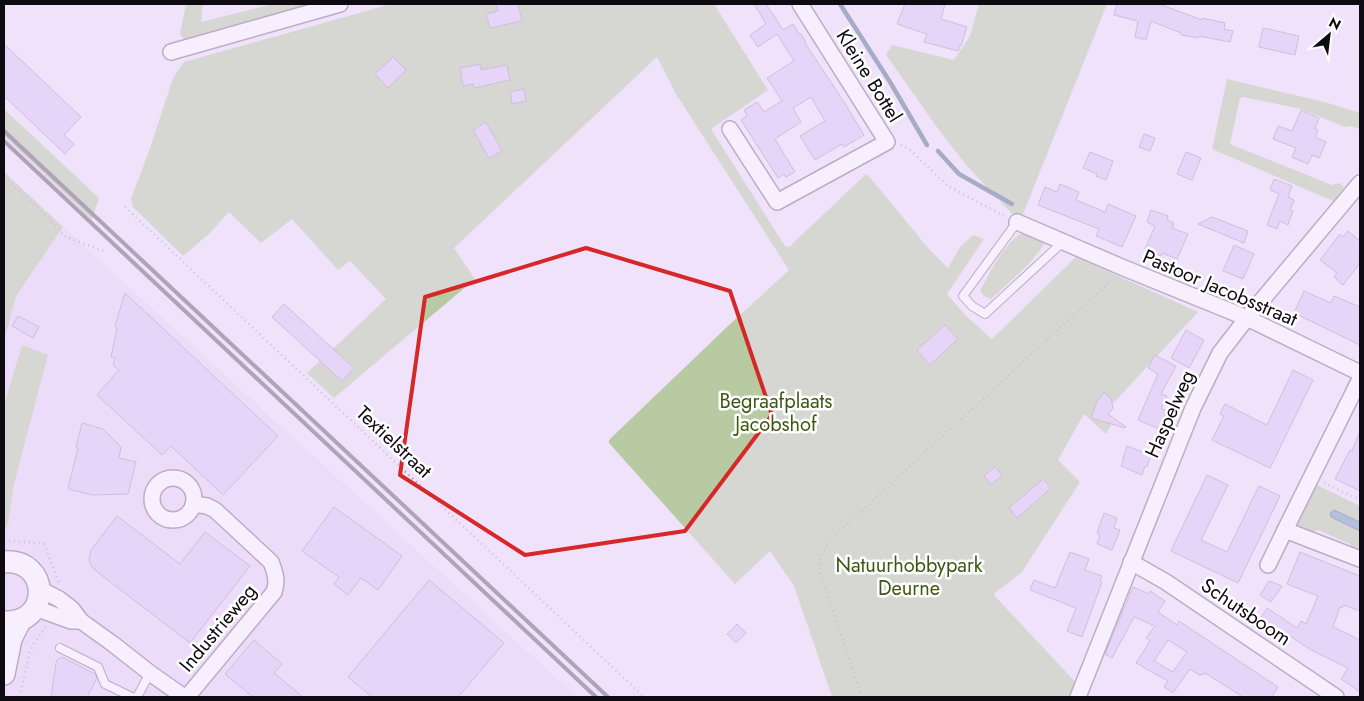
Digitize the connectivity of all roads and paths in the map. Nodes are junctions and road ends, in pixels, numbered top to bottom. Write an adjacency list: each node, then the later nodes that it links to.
1 (340, 4): 3 (street)
2 (800, 4): 5 (street, Kleine Bottel)
3 (170, 52)
4 (730, 129): 5 (street, Kleine Bottel)
5 (887, 142): 9 (path)
6 (4, 177): 11 (path)
7 (1360, 183): 13 (street, Haspelweg)
8 (125, 207): 33 (path, Textielstraat)
9 (1017, 222): 10 (street, Pastoor Jacobsstraat); 10 (lane)
10 (1063, 242): 12 (street, Pastoor Jacobsstraat)
11 (104, 251)
12 (1124, 268): 13 (street, Pastoor Jacobsstraat); 34 (path)
13 (1246, 318): 14 (street, Pastoor Jacobsstraat); 24 (street, Haspelweg)
14 (1360, 373)
15 (1360, 379): 16 (street)
16 (1311, 477): 17 (path); 19 (street)
17 (1360, 500)
18 (193, 504): 32 (street, Industrieweg)
19 (1285, 530): 22 (street); 25 (street)
20 (4, 540): 21 (path)
21 (44, 544)
22 (1360, 559)
23 (4, 562): 26 (main road)
24 (1130, 562): 35 (street, Haspelweg); 36 (street, Schutsboom)
25 (1268, 565)
26 (25, 610): 28 (street, Industrieweg); 29 (main road)
27 (60, 648): 30 (lane)
28 (150, 672): 31 (lane); 32 (street, Industrieweg)
29 (4, 674)
30 (132, 697)
31 (137, 697)
32 (185, 697)
33 (644, 697)
34 (862, 697)
35 (1078, 697)
36 (1336, 697)

